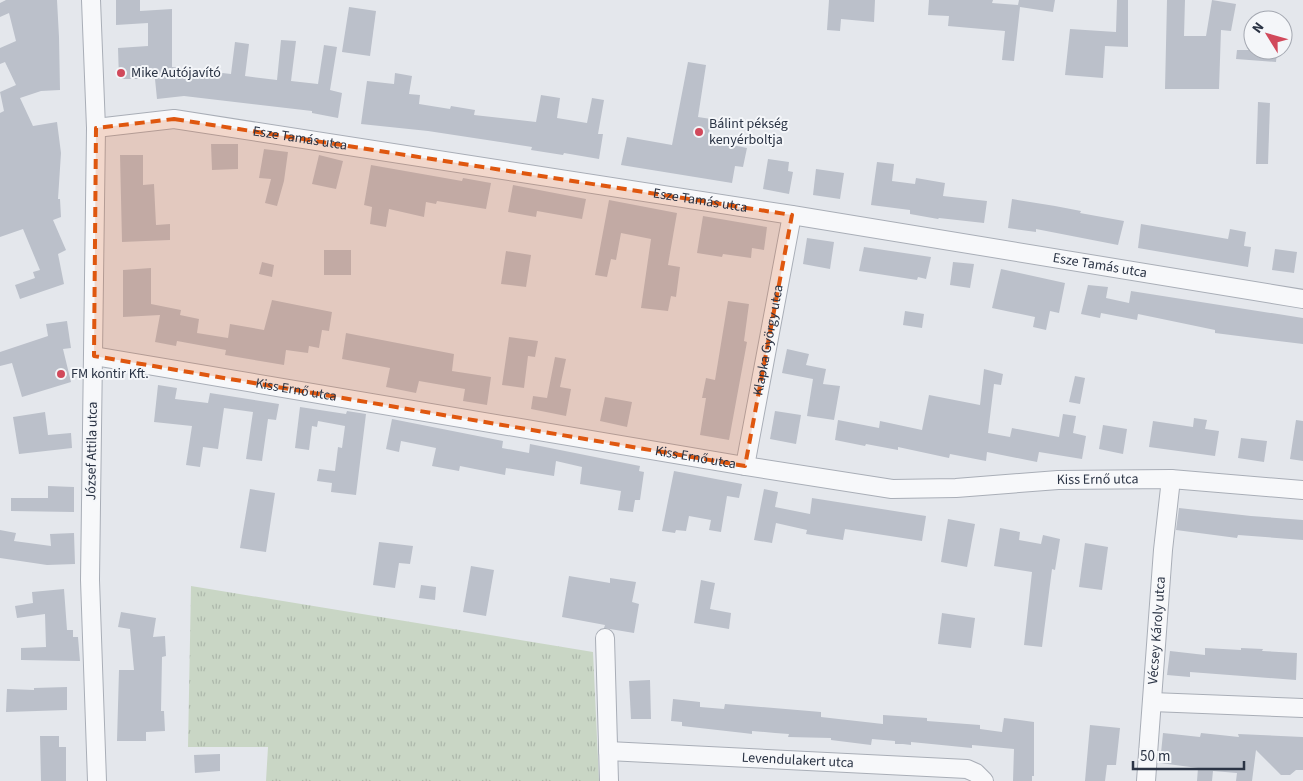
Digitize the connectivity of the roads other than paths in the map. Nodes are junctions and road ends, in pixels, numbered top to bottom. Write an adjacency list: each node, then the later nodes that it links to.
1 (91, 0): 2 (street, József Attila utca)
2 (96, 128): 3 (street, Esze Tamás utca); 5 (street, József Attila utca)
3 (792, 215): 4 (street, Esze Tamás utca); 6 (street, Klapka György utca)
4 (1303, 299)
5 (94, 356): 6 (street, Kiss Ernő utca); 13 (street, József Attila utca)
6 (745, 466): 7 (street, Kiss Ernő utca)
7 (1172, 479): 8 (street, Kiss Ernő utca); 10 (street, Vécsey Károly utca)
8 (1303, 490)
9 (605, 638): 12 (street)
10 (1152, 702): 11 (street); 16 (street, Vécsey Károly utca)
11 (1303, 708)
12 (608, 751): 14 (street); 15 (street, Levendulakert utca)
13 (97, 781)
14 (609, 781)
15 (984, 781)
16 (1146, 781)

